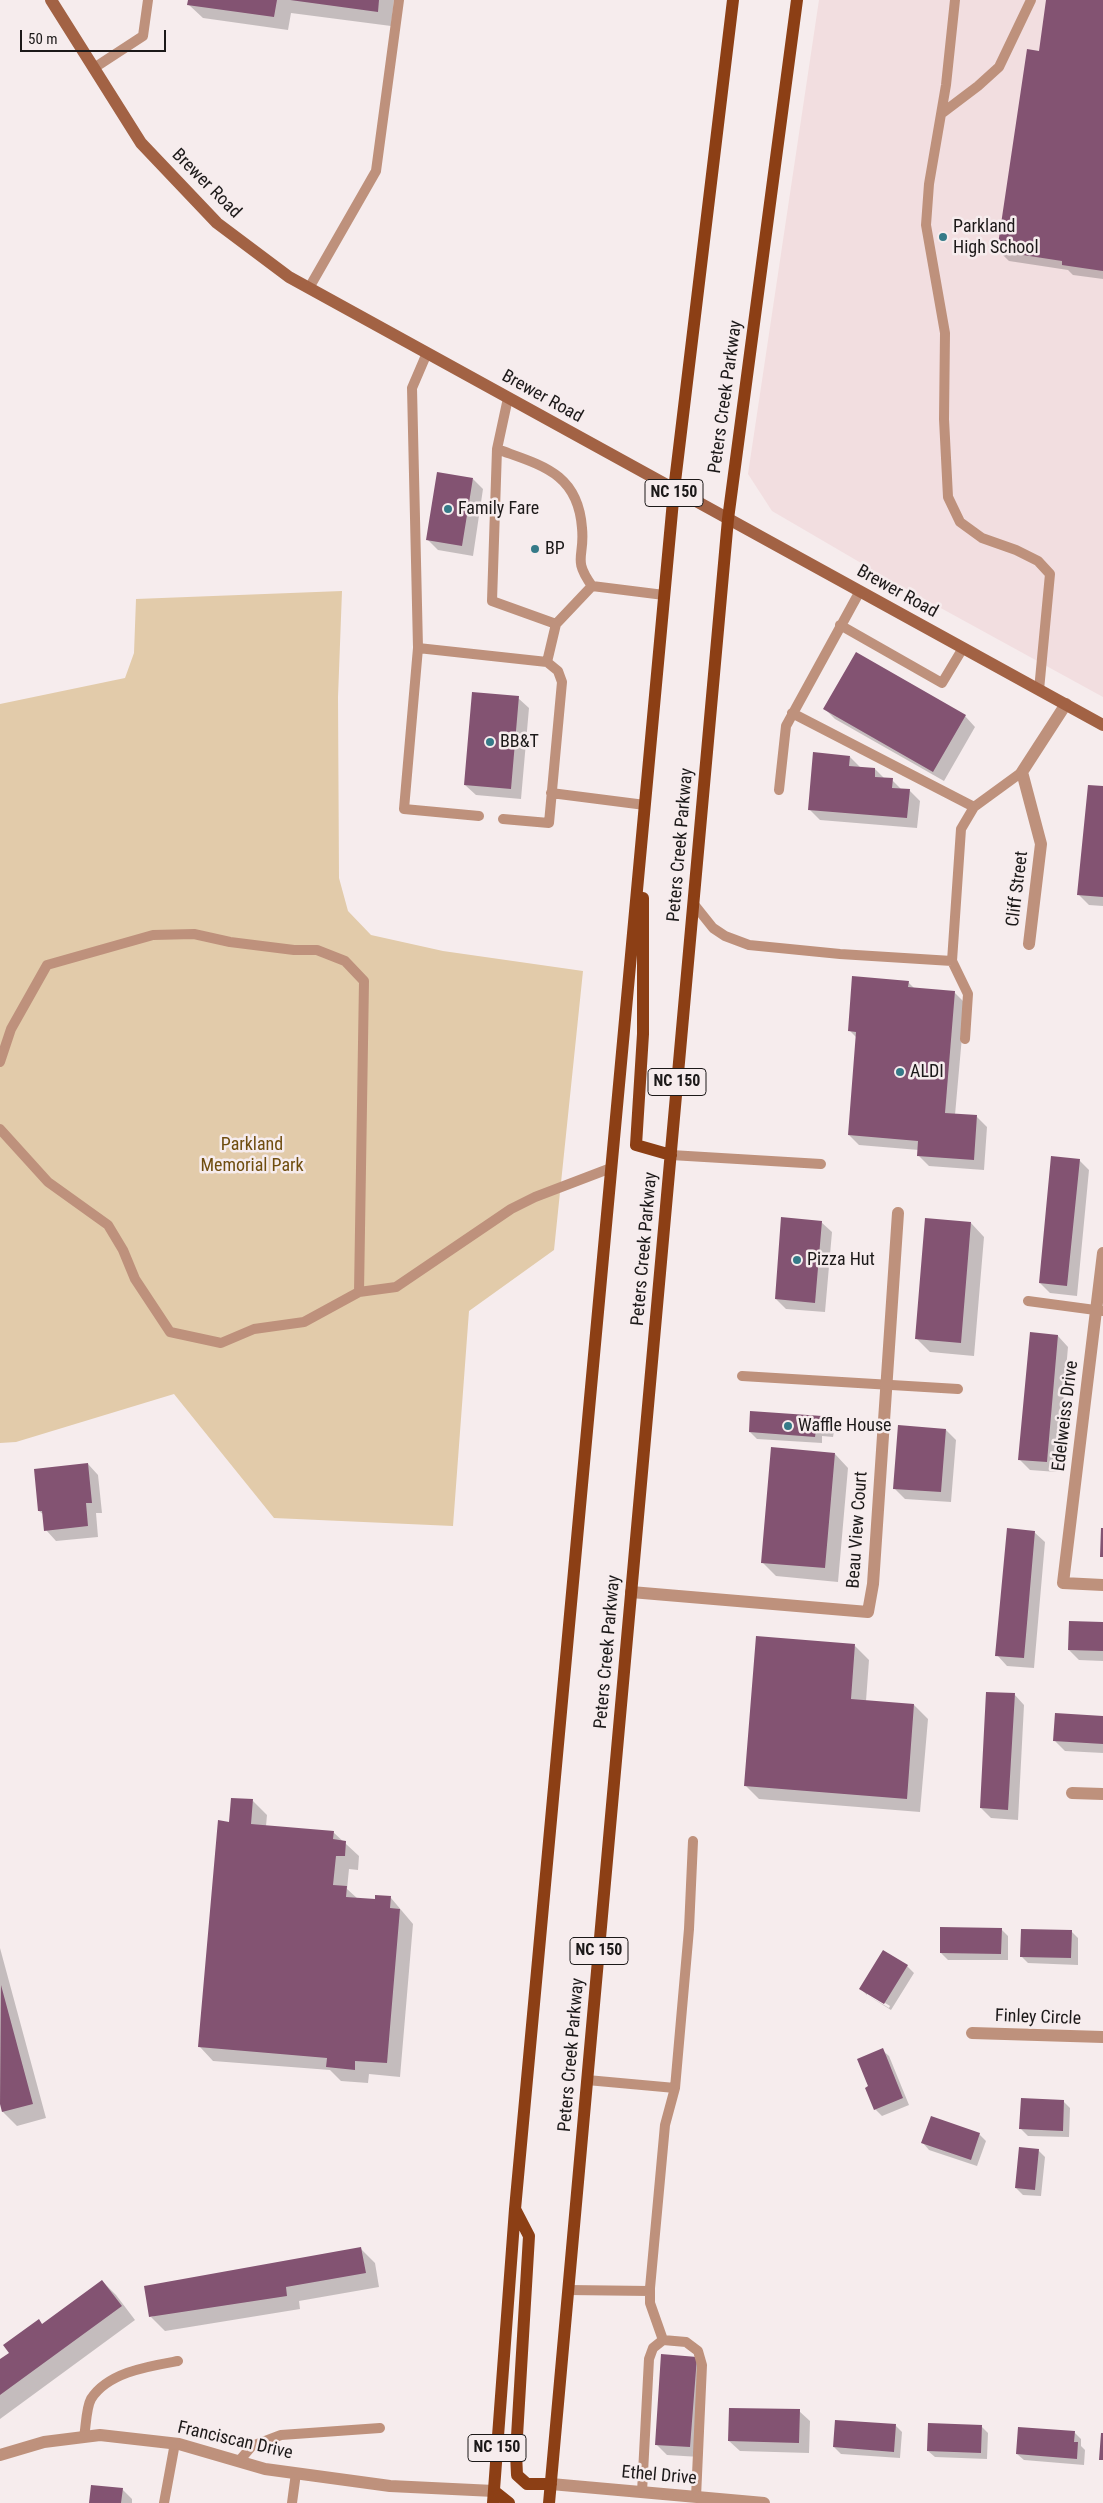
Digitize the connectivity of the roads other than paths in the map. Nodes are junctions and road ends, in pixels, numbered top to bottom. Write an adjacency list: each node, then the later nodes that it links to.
1 (51, 0): 8 (street, Brewer Road)
2 (148, 0): 8 (lane)
3 (399, 0): 10 (lane)
4 (733, 0): 14 (main road, NC 150)
5 (797, 0): 15 (main road, Peters Creek Parkway / NC 150)
6 (954, 0): 9 (lane)
7 (1031, 0): 9 (lane)
8 (94, 68): 10 (street, Brewer Road)
9 (941, 114): 24 (lane)
10 (309, 288): 11 (street, Brewer Road)
11 (427, 353): 12 (street, Brewer Road); 21 (lane)
12 (508, 398): 13 (lane); 14 (street, Brewer Road)
13 (497, 449): 16 (lane); 19 (lane)
14 (674, 490): 15 (street, Brewer Road); 18 (main road, NC 150)
15 (728, 519): 17 (street, Brewer Road); 36 (main road, Peters Creek Parkway / NC 150)
16 (592, 586): 18 (lane); 19 (lane)
17 (860, 591): 20 (lane); 22 (street, Brewer Road)
18 (664, 595): 31 (main road, NC 150)
19 (556, 624): 23 (lane)
20 (840, 625): 22 (lane); 26 (lane)
21 (418, 648): 23 (lane); 33 (lane)
22 (963, 648): 24 (street, Brewer Road)
23 (547, 662): 30 (lane)
24 (1039, 690): 25 (street, Brewer Road)
25 (1066, 704): 27 (street, Brewer Road); 28 (street)
26 (792, 713): 29 (lane); 32 (lane)
27 (1103, 724)
28 (1022, 772): 32 (lane); 37 (street, Cliff Street)
29 (779, 790)
30 (552, 793): 31 (lane); 35 (lane)
31 (645, 804): 34 (main road, NC 150)
32 (974, 807): 38 (lane)
33 (479, 816)
34 (644, 818): 42 (main road); 44 (main road, NC 150)
35 (502, 819)
36 (693, 903): 38 (lane); 42 (main road, Peters Creek Parkway / NC 150)
37 (1029, 944)
38 (952, 961): 39 (lane)
39 (965, 1039)
40 (0, 1062): 47 (lane)
41 (0, 1130): 47 (lane)
42 (671, 1155): 43 (lane); 54 (main road, Peters Creek Parkway / NC 150)
43 (821, 1164)
44 (611, 1168): 47 (lane); 62 (main road, NC 150)
45 (898, 1213): 51 (street, Beau View Court)
46 (1103, 1254): 49 (street, Edelweiss Drive)
47 (359, 1292)
48 (1028, 1301): 49 (lane)
49 (1100, 1310): 53 (street, Edelweiss Drive)
50 (742, 1376): 51 (lane)
51 (885, 1383): 52 (lane); 54 (street, Beau View Court)
52 (958, 1389)
53 (1103, 1585)
54 (631, 1592): 60 (main road, Peters Creek Parkway / NC 150)
55 (1072, 1793): 56 (street)
56 (1103, 1794)
57 (693, 1841): 61 (lane)
58 (972, 2033): 59 (street, Finley Circle)
59 (1103, 2037)
60 (587, 2080): 61 (lane); 63 (main road, Peters Creek Parkway / NC 150)
61 (675, 2088): 64 (lane)
62 (515, 2210): 73 (main road); 75 (main road, NC 150)
63 (568, 2290): 64 (lane); 73 (main road, Peters Creek Parkway / NC 150)
64 (650, 2291): 65 (lane)
65 (663, 2340): 74 (lane); 76 (lane)
66 (178, 2361): 68 (lane)
67 (380, 2428): 71 (lane)
68 (84, 2437): 69 (street, Franciscan Drive); 70 (street, Franciscan Drive)
69 (175, 2443): 71 (street, Franciscan Drive); 77 (lane)
70 (0, 2455)
71 (239, 2461): 72 (street, Franciscan Drive)
72 (296, 2473): 75 (street, Franciscan Drive); 78 (lane)
73 (551, 2484): 74 (street, Ethel Drive); 80 (main road, Peters Creek Parkway / NC 150)
74 (642, 2492): 76 (street, Ethel Drive)
75 (493, 2497): 79 (main road)
76 (693, 2499): 81 (street, Ethel Drive)
77 (164, 2503)
78 (292, 2503)
79 (509, 2503)
80 (549, 2503)
81 (764, 2503)

